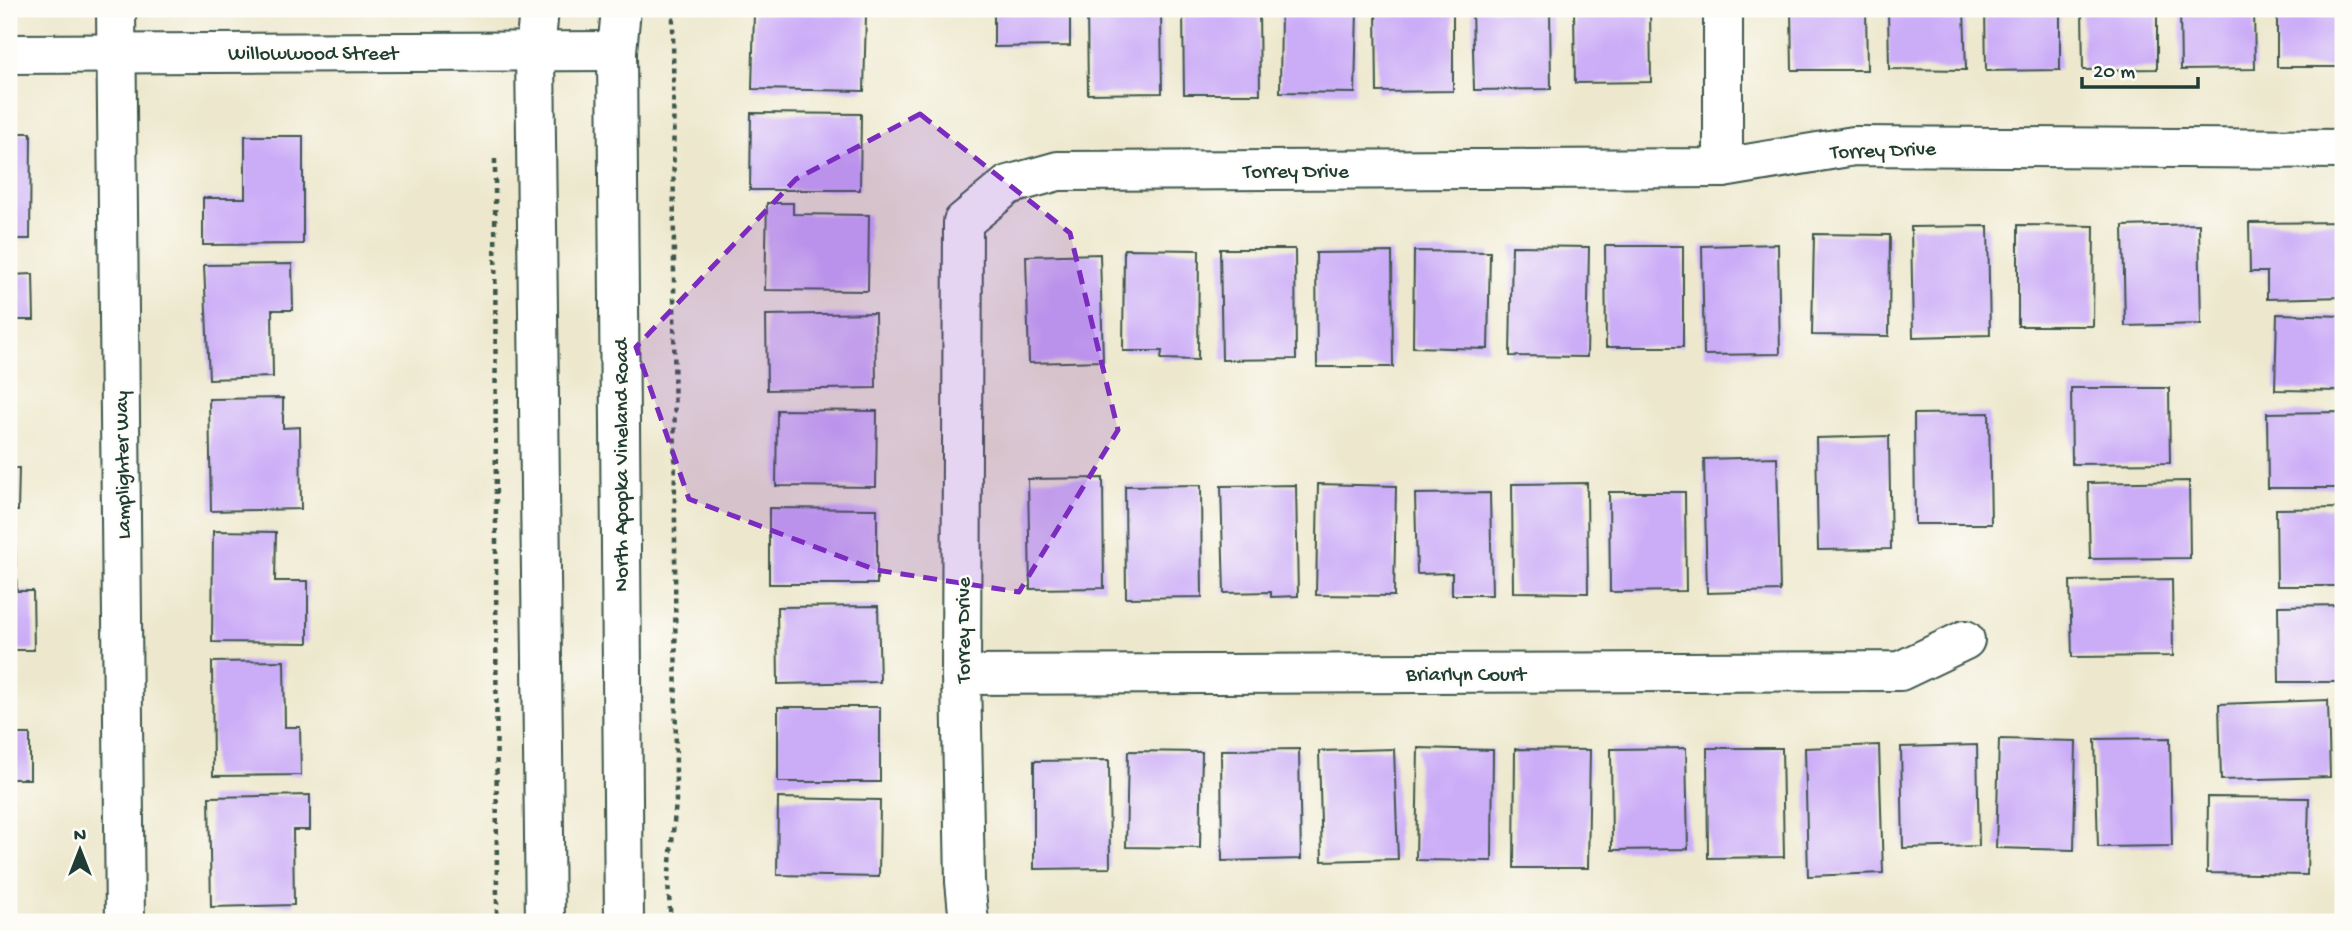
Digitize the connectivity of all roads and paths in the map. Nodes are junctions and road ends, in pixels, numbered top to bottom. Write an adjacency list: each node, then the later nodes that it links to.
1 (116, 9): 8 (street, Lamplighter Way)
2 (539, 9): 7 (street)
3 (621, 9): 6 (street, North Apopka Vineland Road)
4 (673, 9): 19 (path)
5 (1723, 9): 12 (street)
6 (617, 51): 7 (street, Willowwood Street); 18 (street, North Apopka Vineland Road)
7 (535, 52): 8 (street, Willowwood Street); 17 (street)
8 (117, 53): 9 (street, Willowwood Street); 15 (street, Lamplighter Way)
9 (9, 54)
10 (2343, 149): 12 (street, Torrey Drive)
11 (496, 153): 16 (path)
12 (1723, 168): 14 (street, Torrey Drive)
13 (1965, 639): 14 (street, Briarlyn Court)
14 (961, 675): 20 (street, Torrey Drive)
15 (125, 922)
16 (496, 922)
17 (545, 922)
18 (624, 922)
19 (671, 922)
20 (969, 922)

